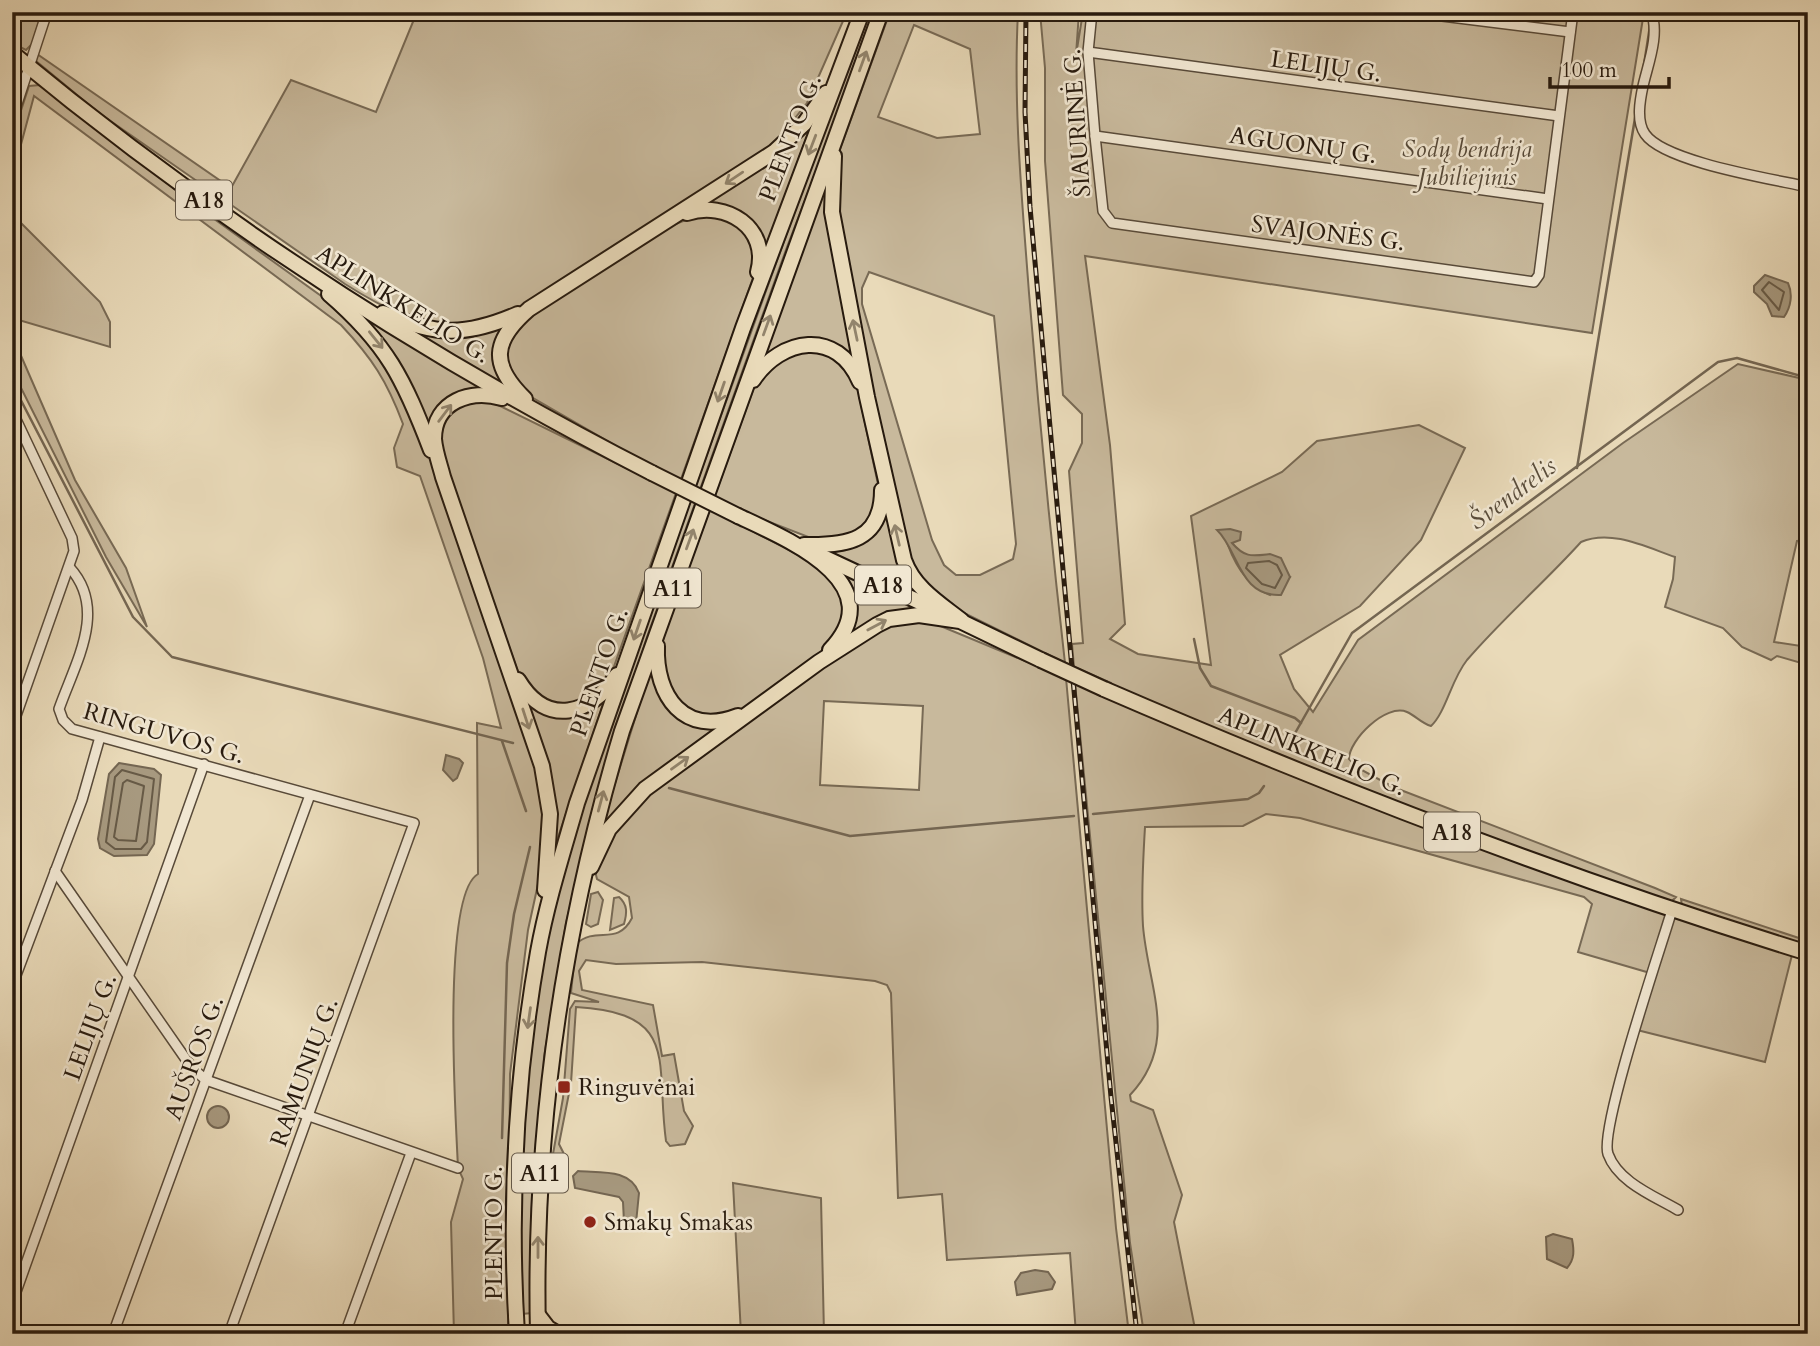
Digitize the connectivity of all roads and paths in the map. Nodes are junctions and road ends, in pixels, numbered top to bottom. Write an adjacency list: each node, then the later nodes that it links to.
1 (47, 12): 11 (street)
2 (862, 12): 12 (highway, PLENTO G. / A11)
3 (881, 12): 13 (highway, PLENTO G. / A11, one-way to 3)
4 (1092, 12): 9 (street, ŠIAURINĖ G.)
5 (1410, 12): 8 (street)
6 (1573, 12): 8 (street)
7 (1651, 12): 17 (street)
8 (1570, 32): 14 (street)
9 (1088, 52): 14 (street, LELIJŲ G.); 16 (street, ŠIAURINĖ G.)
10 (12, 53): 11 (highway, APLINKKELIO G. / A18)
11 (29, 66): 15 (street); 21 (highway, APLINKKELIO G. / A18)
12 (836, 81): 19 (highway, one-way to 19); 24 (highway, PLENTO G. / A11, one-way to 24)
13 (845, 109): 25 (highway, one-way to 13); 26 (highway, PLENTO G. / A11, one-way to 13)
14 (1559, 116): 18 (street)
15 (12, 118)
16 (1095, 136): 18 (street, AGUONŲ G.); 20 (street, ŠIAURINĖ G.)
17 (1808, 187)
18 (1548, 199): 20 (street, SVAJONĖS G.)
19 (676, 217): 23 (highway); 24 (highway)
20 (1117, 225)
21 (290, 260): 22 (highway, APLINKKELIO G. / A18); 31 (highway, one-way to 31)
22 (352, 299): 23 (highway); 27 (highway, APLINKKELIO G. / A18)
23 (529, 309): 29 (highway)
24 (743, 328): 37 (highway, PLENTO G. / A11, one-way to 37)
25 (867, 397): 26 (highway); 30 (highway)
26 (741, 399): 36 (highway, PLENTO G. / A11, one-way to 26)
27 (523, 404): 29 (highway, APLINKKELIO G. / A18); 31 (highway, one-way to 27)
28 (12, 411): 33 (street)
29 (537, 412): 32 (highway, APLINKKELIO G. / A18, bridge)
30 (882, 467): 32 (highway); 34 (highway, one-way to 30)
31 (443, 477): 35 (highway)
32 (803, 547): 34 (highway, APLINKKELIO G. / A18); 38 (highway)
33 (70, 568): 40 (street); 41 (street, RINGUVOS G.)
34 (963, 623): 38 (highway, one-way to 34); 46 (highway, APLINKKELIO G. / A18, bridge)
35 (498, 631): 37 (highway); 48 (highway, one-way to 48)
36 (657, 631): 39 (highway); 47 (highway, PLENTO G. / A11, one-way to 36)
37 (626, 662): 48 (highway, PLENTO G. / A11)
38 (819, 662): 39 (highway)
39 (755, 708): 47 (highway, one-way to 39)
40 (12, 727)
41 (100, 737): 42 (street, RINGUVOS G.); 45 (street)
42 (204, 764): 43 (street, RINGUVOS G.); 50 (street, LELIJŲ G.)
43 (310, 795): 44 (street, RINGUVOS G.); 52 (street, AUŠROS G.)
44 (414, 823): 53 (street, RAMUNIŲ G.)
45 (55, 871): 50 (street); 51 (street)
46 (1672, 910): 49 (highway, APLINKKELIO G. / A18); 56 (street)
47 (570, 939): 58 (highway, PLENTO G. / A11, one-way to 47)
48 (538, 951): 62 (highway, PLENTO G. / A11, one-way to 62)
49 (1808, 953)
50 (129, 977): 52 (street); 57 (street, LELIJŲ G.)
51 (12, 986)
52 (206, 1080): 53 (street); 59 (street, AUŠROS G.)
53 (309, 1117): 54 (street); 60 (street, RAMUNIŲ G.)
54 (411, 1153): 55 (street); 61 (street)
55 (458, 1168)
56 (1678, 1210)
57 (12, 1303)
58 (538, 1315): 63 (highway, PLENTO G. / A11); 64 (highway)
59 (113, 1334)
60 (229, 1334)
61 (345, 1334)
62 (517, 1334)
63 (538, 1334)
64 (558, 1334)

